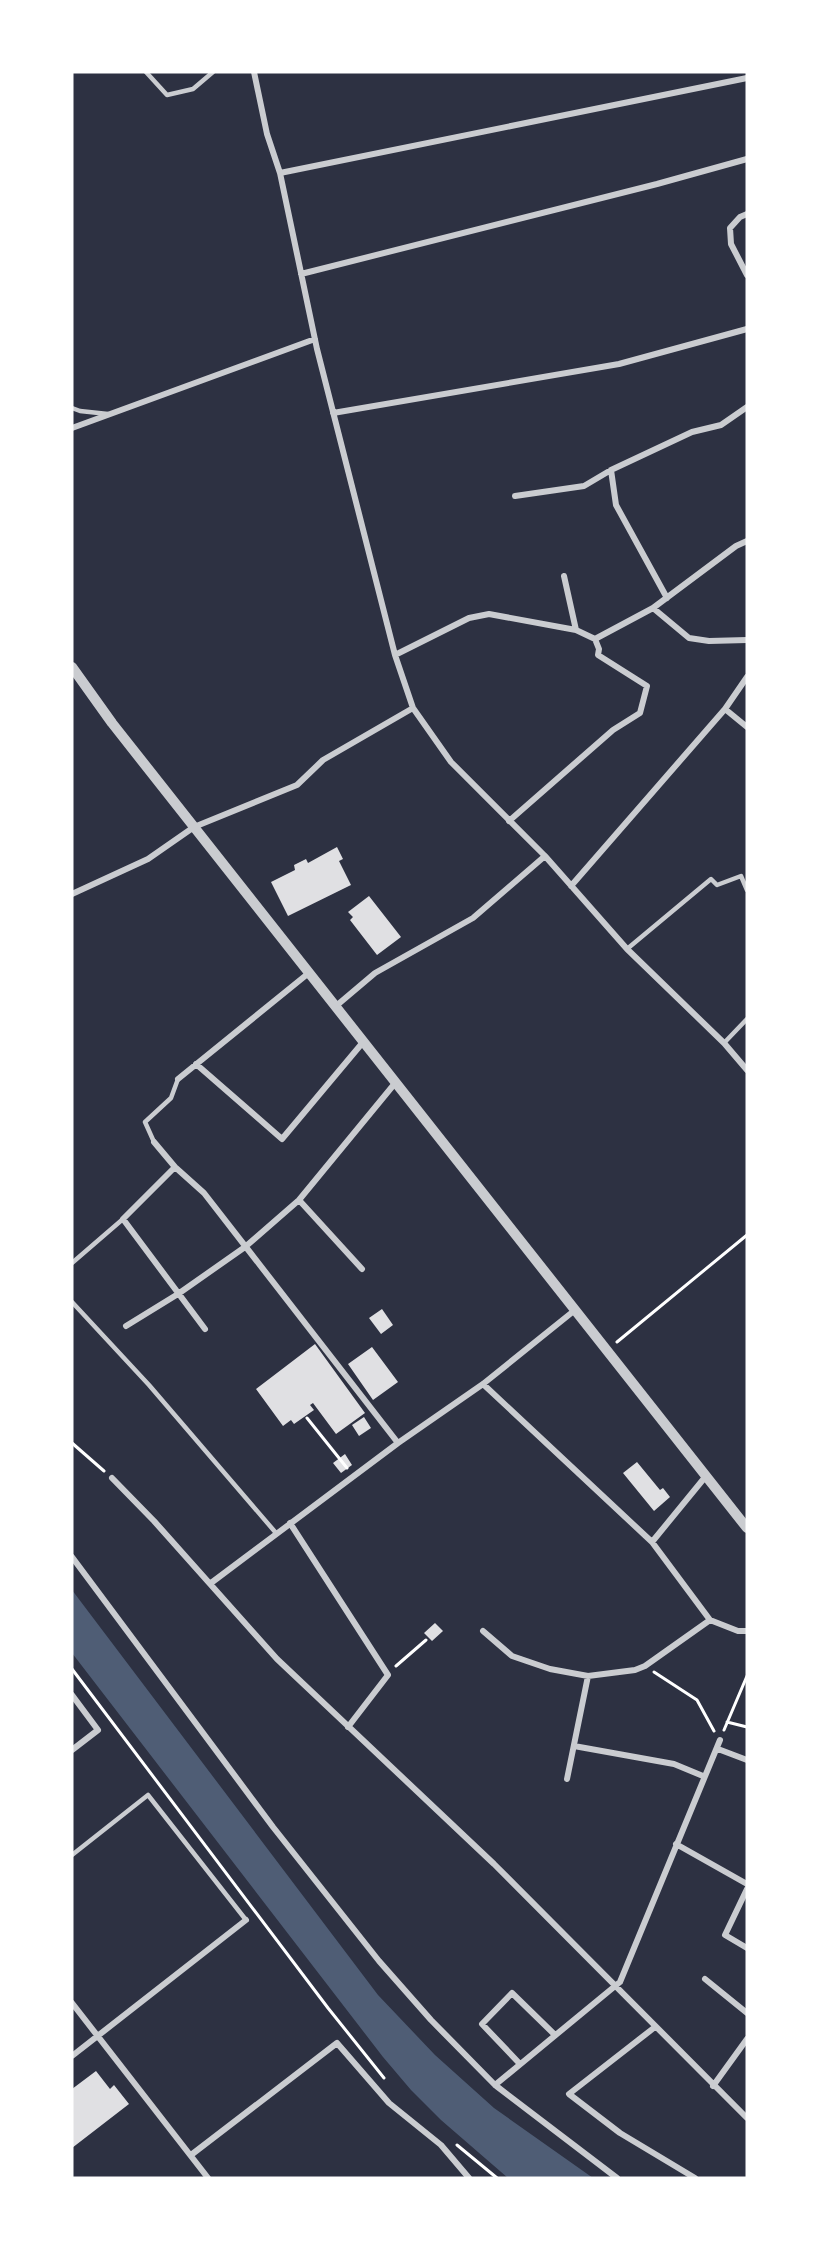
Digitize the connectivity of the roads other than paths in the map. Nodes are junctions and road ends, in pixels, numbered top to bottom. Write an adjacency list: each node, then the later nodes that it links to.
1 (146, 72): 2 (lane)
2 (213, 72)
3 (254, 72): 6 (street)
4 (747, 78): 6 (street)
5 (747, 159): 9 (street)
6 (280, 173): 9 (street)
7 (747, 214): 8 (street)
8 (743, 264): 10 (street)
9 (302, 274): 12 (street)
10 (747, 275)
11 (747, 329): 15 (street)
12 (315, 339): 15 (street); 16 (street)
13 (747, 407): 18 (street)
14 (72, 408): 16 (lane)
15 (333, 412): 27 (street)
16 (108, 414): 17 (street)
17 (72, 428)
18 (611, 470): 19 (street); 22 (street)
19 (515, 496)
20 (747, 541): 22 (street)
21 (564, 576): 24 (street)
22 (667, 598): 23 (street)
23 (652, 608): 25 (street); 26 (street)
24 (576, 630): 25 (street); 27 (street)
25 (595, 639): 33 (street)
26 (747, 640)
27 (395, 656): 30 (street)
28 (72, 667): 34 (street)
29 (747, 677): 31 (street)
30 (413, 708): 33 (street); 34 (street)
31 (725, 709): 32 (street); 36 (street)
32 (747, 727)
33 (509, 821): 35 (street)
34 (194, 827): 38 (street); 40 (street)
35 (545, 856): 36 (street); 41 (street)
36 (571, 886): 39 (street)
37 (747, 890): 39 (lane)
38 (72, 894)
39 (627, 949): 44 (street)
40 (310, 972): 41 (street); 45 (street)
41 (336, 1006): 43 (street)
42 (747, 1019): 44 (lane)
43 (364, 1041): 45 (street); 48 (street)
44 (724, 1043): 46 (street)
45 (196, 1064): 47 (street)
46 (747, 1070)
47 (178, 1079): 49 (lane)
48 (396, 1082): 51 (street); 58 (street)
49 (154, 1142): 50 (street)
50 (175, 1167): 52 (street); 53 (street)
51 (299, 1200): 53 (street); 55 (street)
52 (123, 1219): 54 (lane); 56 (street)
53 (245, 1247): 56 (street); 62 (street)
54 (72, 1263)
55 (362, 1269)
56 (178, 1294): 59 (street); 60 (street)
57 (72, 1302): 67 (lane)
58 (576, 1310): 61 (street); 63 (street)
59 (126, 1326)
60 (205, 1329)
61 (483, 1384): 62 (street); 68 (street)
62 (398, 1443): 65 (street)
63 (707, 1476): 66 (street); 68 (street)
64 (112, 1478): 70 (street)
65 (290, 1523): 67 (street); 76 (street)
66 (747, 1528)
67 (276, 1533): 70 (street)
68 (652, 1542): 71 (street)
69 (72, 1557): 100 (street)
70 (211, 1583): 76 (street)
71 (710, 1620): 73 (street); 74 (street)
72 (483, 1631): 74 (street)
73 (747, 1631)
74 (588, 1676): 78 (street)
75 (72, 1695): 80 (street)
76 (348, 1727): 91 (street)
77 (720, 1740): 79 (street)
78 (574, 1746): 82 (street); 83 (street)
79 (718, 1749): 81 (street); 82 (street)
80 (72, 1750)
81 (747, 1760)
82 (703, 1776): 84 (street)
83 (567, 1779)
84 (676, 1845): 86 (street); 91 (street)
85 (72, 1855): 88 (lane)
86 (747, 1884)
87 (747, 1889): 89 (street)
88 (246, 1920): 96 (street)
89 (747, 1948)
90 (705, 1979): 93 (street)
91 (615, 1986): 94 (street); 95 (street)
92 (72, 2003): 96 (street)
93 (747, 2013)
94 (655, 2027): 101 (street); 107 (street)
95 (555, 2035): 99 (street); 99 (street)
96 (98, 2036): 98 (street); 103 (street)
97 (747, 2039): 101 (street)
98 (72, 2055)
99 (520, 2064): 100 (street)
100 (495, 2085): 106 (street)
101 (713, 2086): 102 (street)
102 (747, 2118)
103 (191, 2155): 104 (street); 105 (street)
104 (208, 2178)
105 (469, 2178)
106 (617, 2178)
107 (695, 2178)

